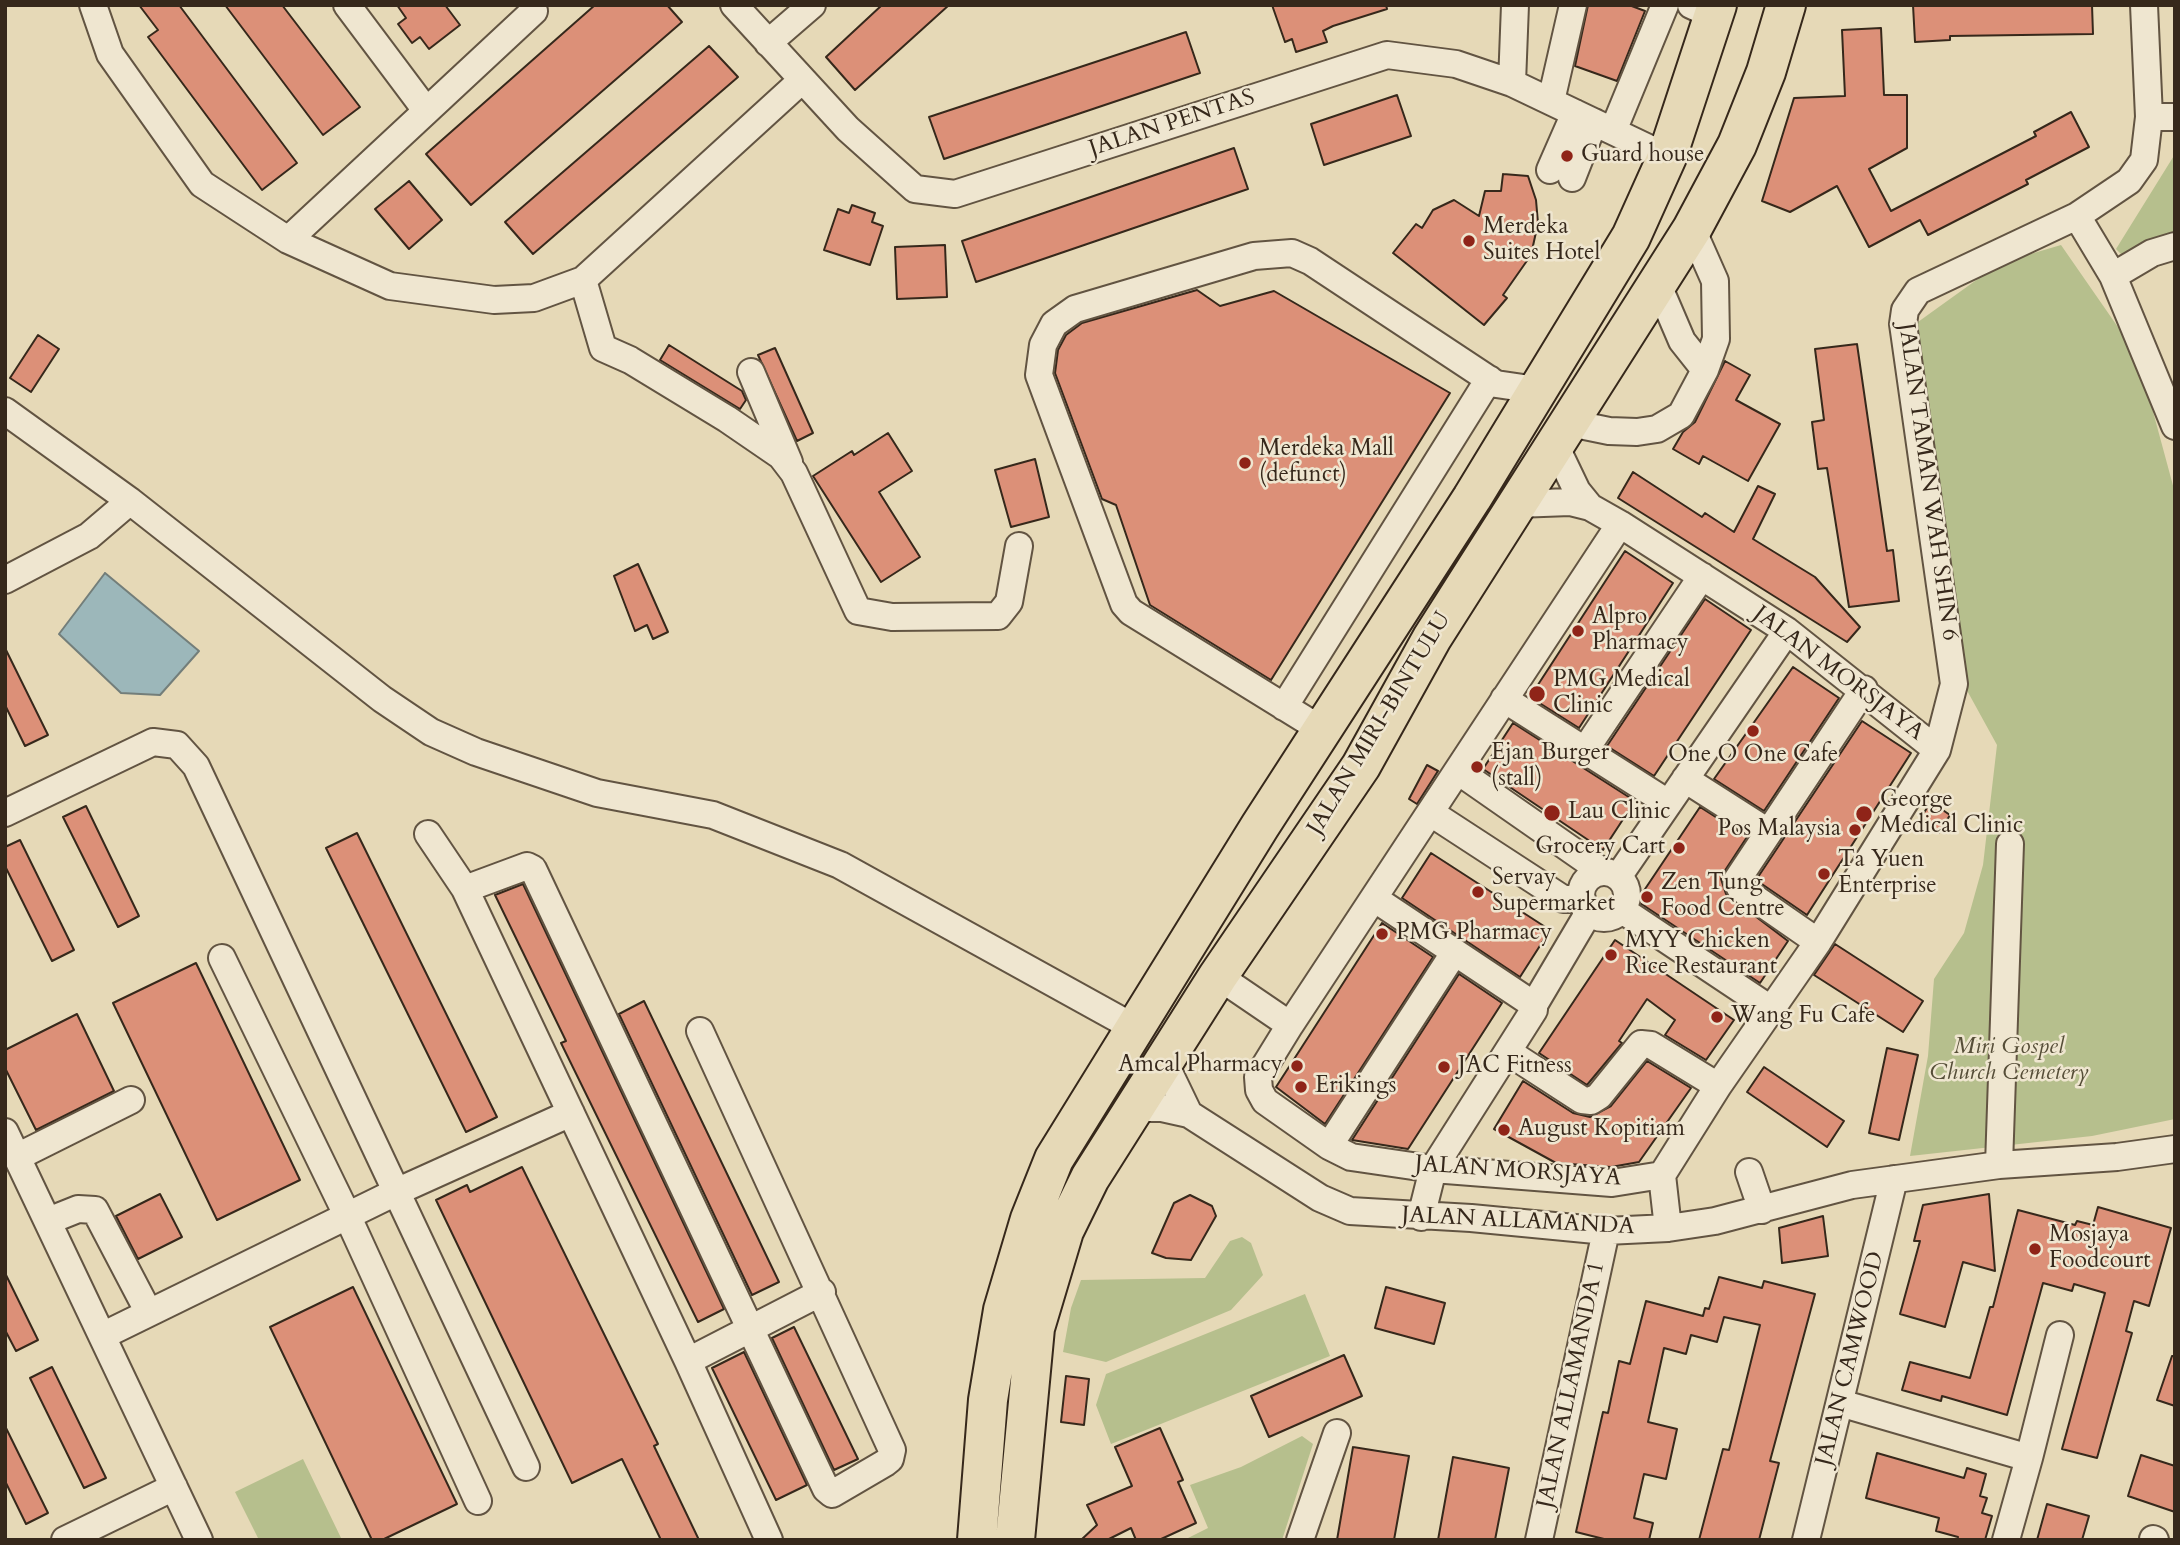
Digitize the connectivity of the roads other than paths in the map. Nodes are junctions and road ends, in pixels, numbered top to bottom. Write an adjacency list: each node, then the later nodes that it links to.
1 (93, 5): 23 (street)
2 (347, 5): 16 (street)
3 (734, 5): 12 (street, JALAN PENTAS)
4 (812, 5): 12 (street)
5 (1515, 5): 14 (street)
6 (1573, 5): 15 (street)
7 (1665, 5): 18 (street)
8 (1786, 5): 22 (highway, JALAN MIRI-BINTULU)
9 (2144, 5): 17 (street, JALAN TAMAN WAH SHIN 6)
10 (1708, 9): 19 (highway, JALAN MIRI-BINTULU)
11 (534, 11): 16 (street)
12 (768, 43): 13 (street, JALAN PENTAS)
13 (800, 80): 14 (street, JALAN PENTAS); 26 (street)
14 (1512, 83): 15 (street, JALAN PENTAS)
15 (1551, 102): 18 (street, JALAN PENTAS)
16 (425, 109): 23 (street)
17 (2162, 117): 21 (street, JALAN TAMAN WAH SHIN 6)
18 (1594, 122): 19 (street, JALAN PENTAS); 20 (street)
19 (1667, 157): 31 (highway, JALAN MIRI-BINTULU)
20 (1561, 174)
21 (2077, 216): 25 (street); 50 (street, JALAN TAMAN WAH SHIN 6)
22 (1692, 229): 27 (highway, JALAN MIRI-BINTULU); 28 (street)
23 (288, 240): 26 (street)
24 (2175, 246): 25 (street)
25 (2113, 276): 33 (street)
26 (583, 280): 35 (street)
27 (1658, 285): 28 (street); 34 (highway, JALAN MIRI-BINTULU)
28 (1705, 370): 34 (street)
29 (751, 372): 35 (street)
30 (1489, 379): 31 (street); 47 (street); 47 (street)
31 (1537, 390): 48 (highway, JALAN MIRI-BINTULU)
32 (5, 411): 36 (street)
33 (2175, 426)
34 (1562, 434): 37 (highway, JALAN MIRI-BINTULU); 38 (street, JALAN MORSJAYA)
35 (794, 473): 40 (street)
36 (130, 501): 42 (street); 71 (street)
37 (1516, 504): 38 (street, JALAN MORSJAYA); 44 (highway, JALAN MIRI-BINTULU)
38 (1590, 507): 39 (street, JALAN MORSJAYA)
39 (1620, 524): 41 (street, JALAN MORSJAYA); 46 (street, JALAN MORSJAYA)
40 (1019, 546)
41 (1702, 576): 43 (street, JALAN MORSJAYA); 49 (street)
42 (5, 580)
43 (1787, 631): 45 (street, JALAN MORSJAYA); 52 (street)
44 (1432, 638): 48 (highway); 67 (highway, JALAN MIRI-BINTULU)
45 (1864, 689): 50 (street, JALAN MORSJAYA); 56 (street)
46 (1504, 699): 49 (street); 51 (street, JALAN MORSJAYA)
47 (1284, 707): 48 (street)
48 (1322, 730): 71 (highway, JALAN MIRI-BINTULU)
49 (1585, 750): 53 (street)
50 (1937, 750): 64 (street, JALAN MORSJAYA)
51 (1458, 771): 54 (street, JALAN MORSJAYA); 59 (street)
52 (1685, 779): 53 (street); 56 (street)
53 (1668, 803): 59 (street)
54 (1431, 813): 61 (street, JALAN MORSJAYA); 62 (street)
55 (5, 814): 89 (street)
56 (1768, 832): 64 (street)
57 (428, 834): 60 (street)
58 (2010, 844): 84 (street)
59 (1611, 875): 62 (street); 63 (street)
60 (466, 890): 78 (street); 98 (street)
61 (1375, 899): 65 (street); 70 (street, JALAN MORSJAYA)
62 (1585, 906): 63 (street); 68 (street)
63 (1622, 910): 69 (street)
64 (1818, 942): 69 (street, JALAN MORSJAYA)
65 (1454, 953): 68 (street); 81 (street)
66 (222, 958): 91 (street)
67 (1218, 976): 70 (street); 74 (highway, JALAN MIRI-BINTULU)
68 (1533, 1003): 73 (street)
69 (1772, 1010): 75 (street, JALAN MORSJAYA)
70 (1290, 1024): 81 (street, JALAN MORSJAYA)
71 (1133, 1027): 111 (highway, JALAN MIRI-BINTULU)
72 (700, 1031): 96 (street)
73 (1508, 1052): 75 (street); 85 (street)
74 (1163, 1060): 77 (highway, JALAN MIRI-BINTULU); 79 (street)
75 (1718, 1086): 87 (street, JALAN MORSJAYA)
76 (131, 1100): 83 (street)
77 (1134, 1108): 79 (street, JALAN ALLAMANDA); 112 (highway, JALAN MIRI-BINTULU)
78 (571, 1113): 89 (street); 101 (street)
79 (1189, 1114): 92 (street, JALAN ALLAMANDA)
80 (5, 1132): 83 (street)
81 (1329, 1146): 85 (street, JALAN MORSJAYA)
82 (2175, 1149): 84 (street, JALAN ALLAMANDA)
83 (17, 1157): 93 (street)
84 (1998, 1165): 88 (street, JALAN ALLAMANDA)
85 (1433, 1169): 87 (street, JALAN MORSJAYA); 92 (street)
86 (1749, 1171): 90 (street)
87 (1662, 1175): 94 (street)
88 (1894, 1179): 90 (street, JALAN ALLAMANDA); 102 (street, JALAN CAMWOOD)
89 (396, 1192): 91 (street); 105 (street)
90 (1762, 1210): 94 (street, JALAN ALLAMANDA)
91 (348, 1215): 97 (street); 107 (street)
92 (1421, 1217): 95 (street, JALAN ALLAMANDA)
93 (48, 1221): 97 (street); 100 (street)
94 (1668, 1228): 95 (street, JALAN ALLAMANDA)
95 (1606, 1231): 114 (street, JALAN ALLAMANDA 1)
96 (822, 1293): 98 (street); 98 (street)
97 (149, 1313): 100 (street)
98 (752, 1327): 101 (street)
99 (2060, 1335): 104 (street)
100 (102, 1336): 106 (street)
101 (688, 1361): 110 (street)
102 (1840, 1403): 104 (street); 115 (street, JALAN CAMWOOD)
103 (1337, 1433): 113 (street)
104 (2029, 1458): 116 (street)
105 (526, 1467)
106 (174, 1487): 108 (street); 109 (street)
107 (478, 1501)
108 (65, 1540)
109 (199, 1540)
110 (769, 1540)
111 (977, 1540)
112 (1015, 1540)
113 (1300, 1540)
114 (1539, 1540)
115 (1806, 1540)
116 (2006, 1540)

